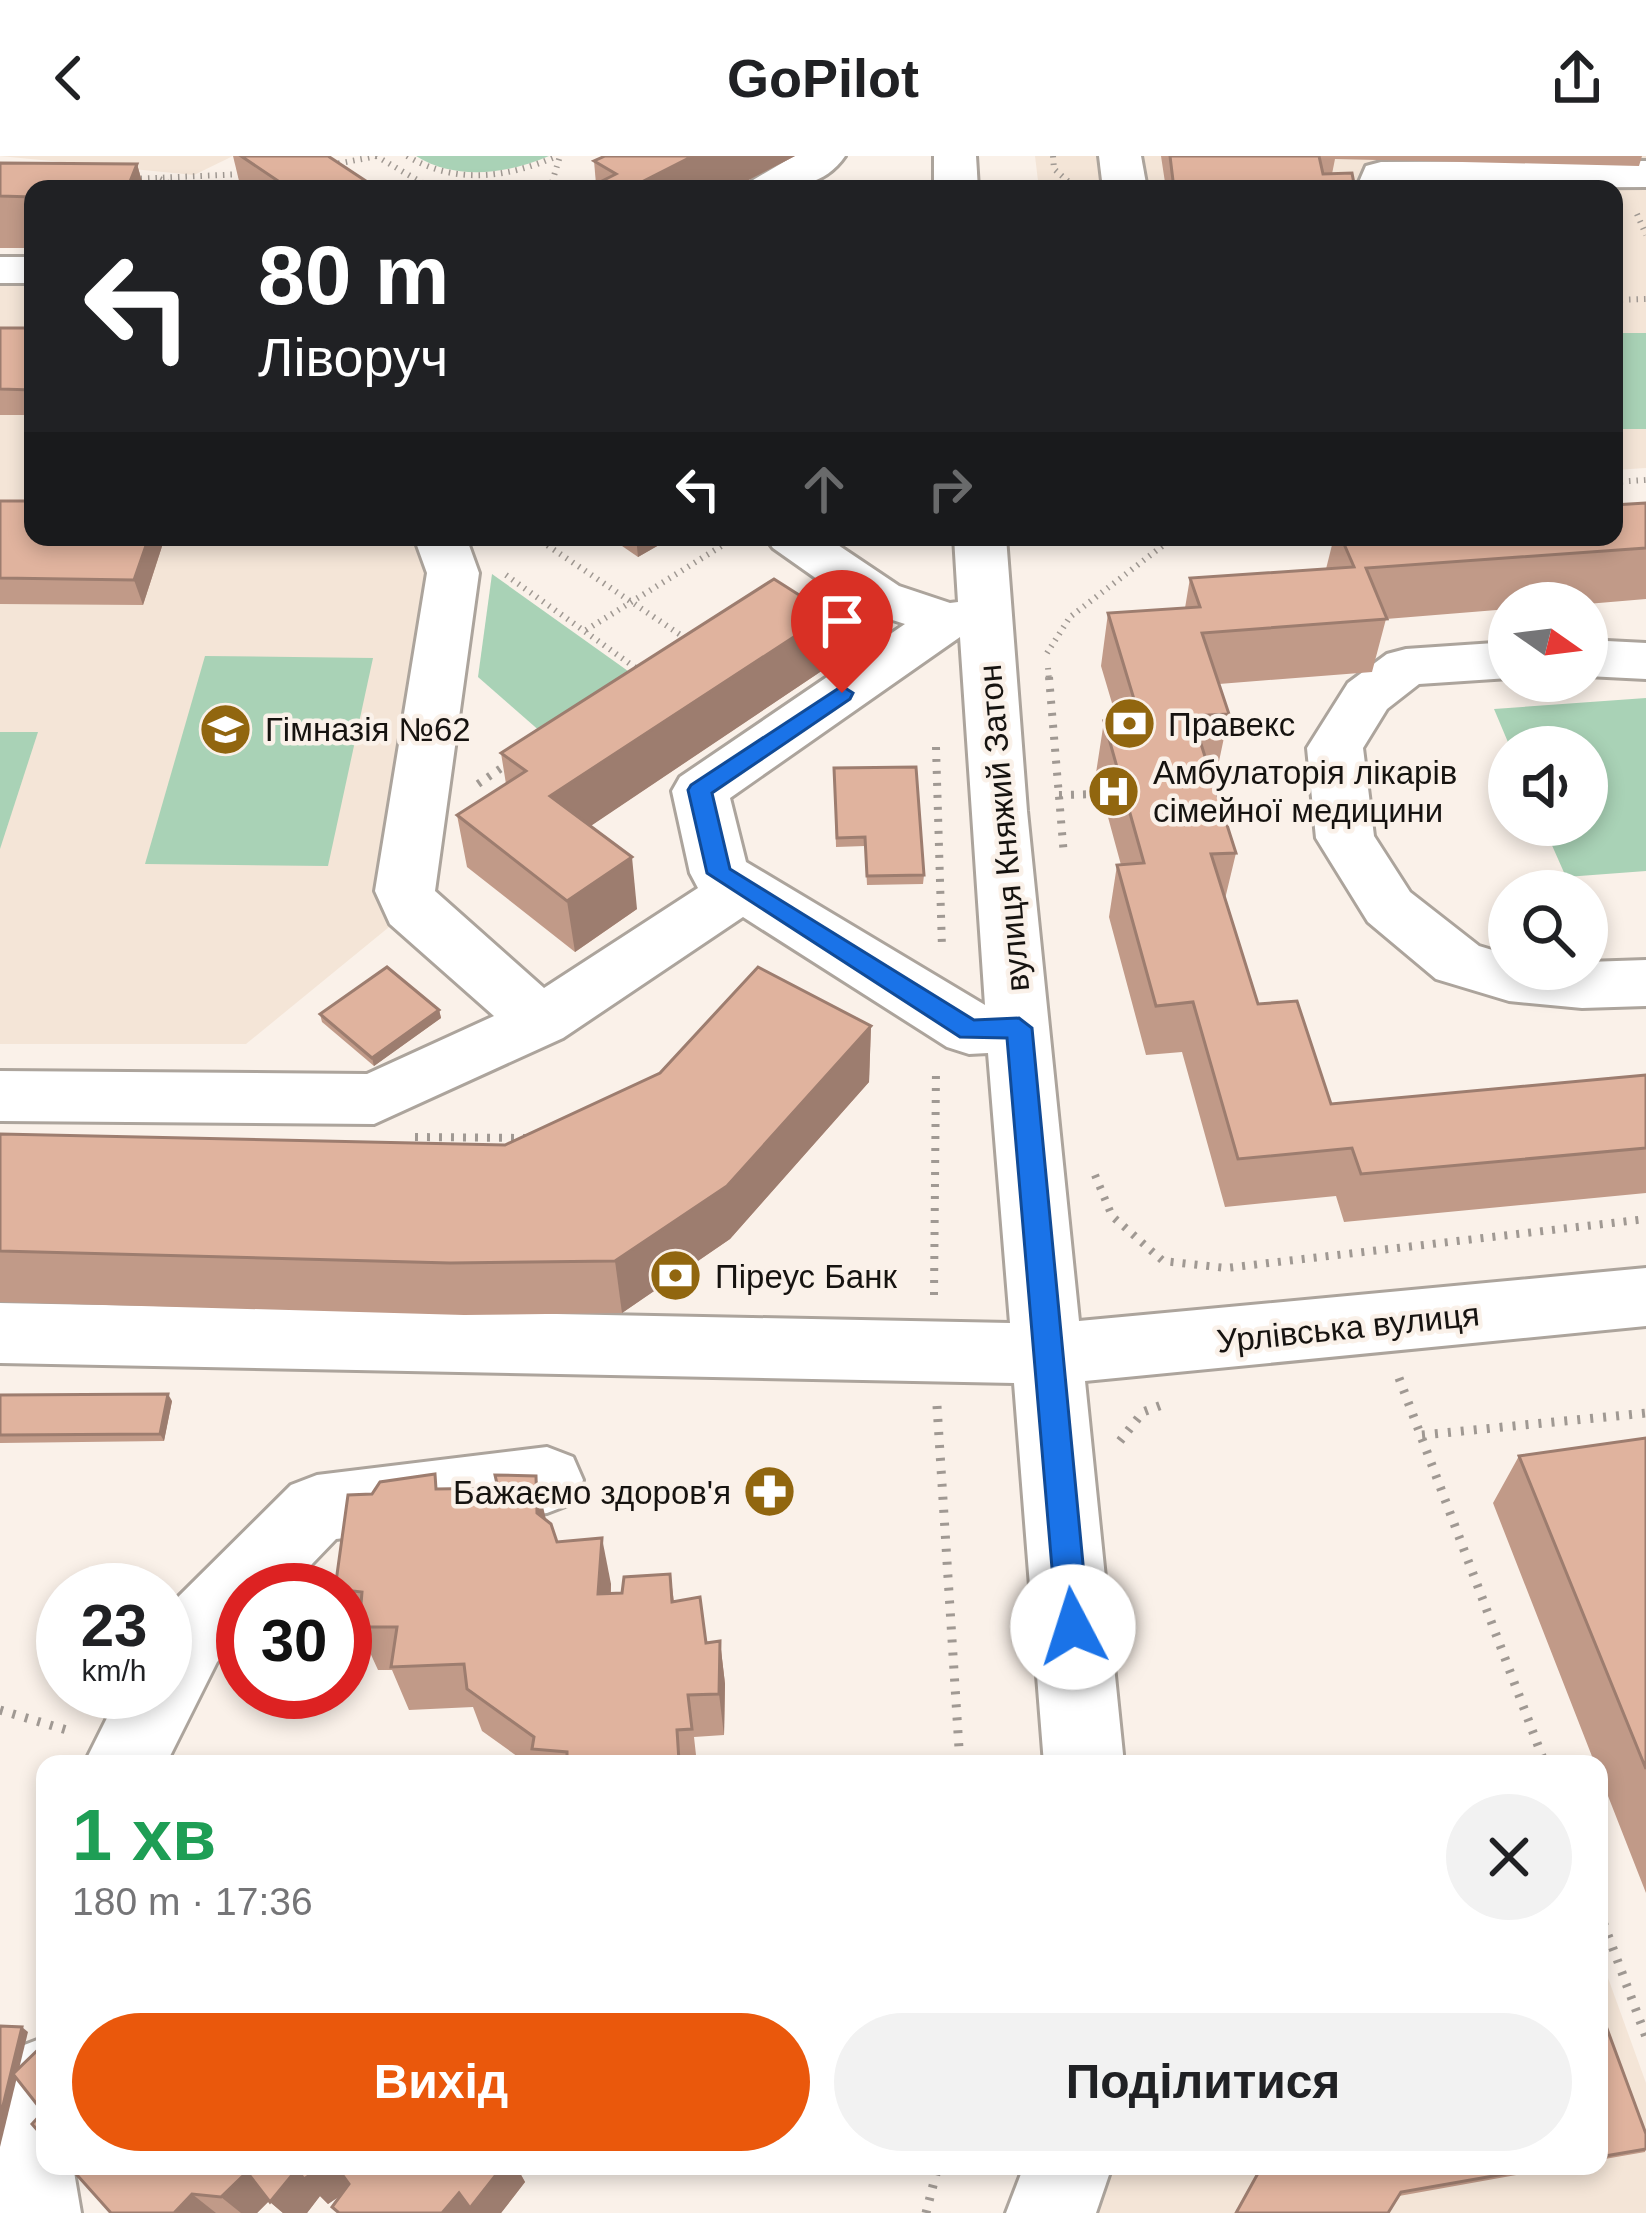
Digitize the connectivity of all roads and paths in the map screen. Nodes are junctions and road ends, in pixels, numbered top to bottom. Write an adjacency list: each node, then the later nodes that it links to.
1 (376, 156): 5 (path); 11 (path)
2 (407, 156): 3 (path)
3 (559, 156)
4 (824, 156): 12 (street)
5 (320, 166)
6 (262, 172): 8 (path)
7 (1646, 174): 13 (street)
8 (158, 178): 9 (path); 10 (path)
9 (126, 179)
10 (162, 180)
11 (418, 180)
12 (783, 180)
13 (1380, 180)
14 (443, 546): 38 (street)
15 (548, 546): 21 (path)
16 (722, 546): 21 (path)
17 (804, 546): 22 (street)
18 (979, 546): 22 (street, вулиця Княжий Затон)
19 (1162, 546): 25 (path)
20 (502, 572): 23 (path)
21 (632, 602): 23 (path); 26 (path)
22 (967, 618): 36 (street); 39 (street, вулиця Княжий Затон)
23 (586, 630): 30 (path)
24 (1045, 630): 25 (path)
25 (1047, 653): 34 (path)
26 (677, 654)
27 (1608, 659): 29 (street)
28 (1488, 661): 37 (street)
29 (1646, 661)
30 (625, 687)
31 (528, 751): 32 (path)
32 (469, 789)
33 (1102, 794): 34 (path)
34 (1058, 795): 35 (path)
35 (1064, 863)
36 (742, 887): 38 (street); 39 (street)
37 (1646, 983)
38 (541, 1021): 41 (street)
39 (1019, 1028): 49 (street, вулиця Княжий Затон)
40 (920, 1058): 46 (path)
41 (0, 1096)
42 (401, 1137): 43 (path)
43 (542, 1138)
44 (1090, 1162): 45 (path)
45 (1646, 1220)
46 (933, 1262)
47 (1646, 1297): 49 (street, Урлівська вулиця)
48 (0, 1334): 49 (street, Урлівська вулиця)
49 (1051, 1354): 60 (street, вулиця Княжий Затон)
50 (1397, 1375): 53 (path)
51 (1176, 1399): 55 (path)
52 (1646, 1413): 53 (path)
53 (1422, 1436): 61 (path)
54 (938, 1442): 59 (path)
55 (1116, 1445)
56 (547, 1480): 58 (street)
57 (0, 1710): 58 (path)
58 (147, 1731)
59 (959, 1755)
60 (1083, 1755)
61 (1541, 1755)
62 (1608, 1952): 63 (path)
63 (1646, 2037)
64 (36, 2122): 67 (street)
65 (936, 2175): 68 (path)
66 (1065, 2175): 69 (street)
67 (36, 2213)
68 (926, 2213)
69 (1052, 2213)

